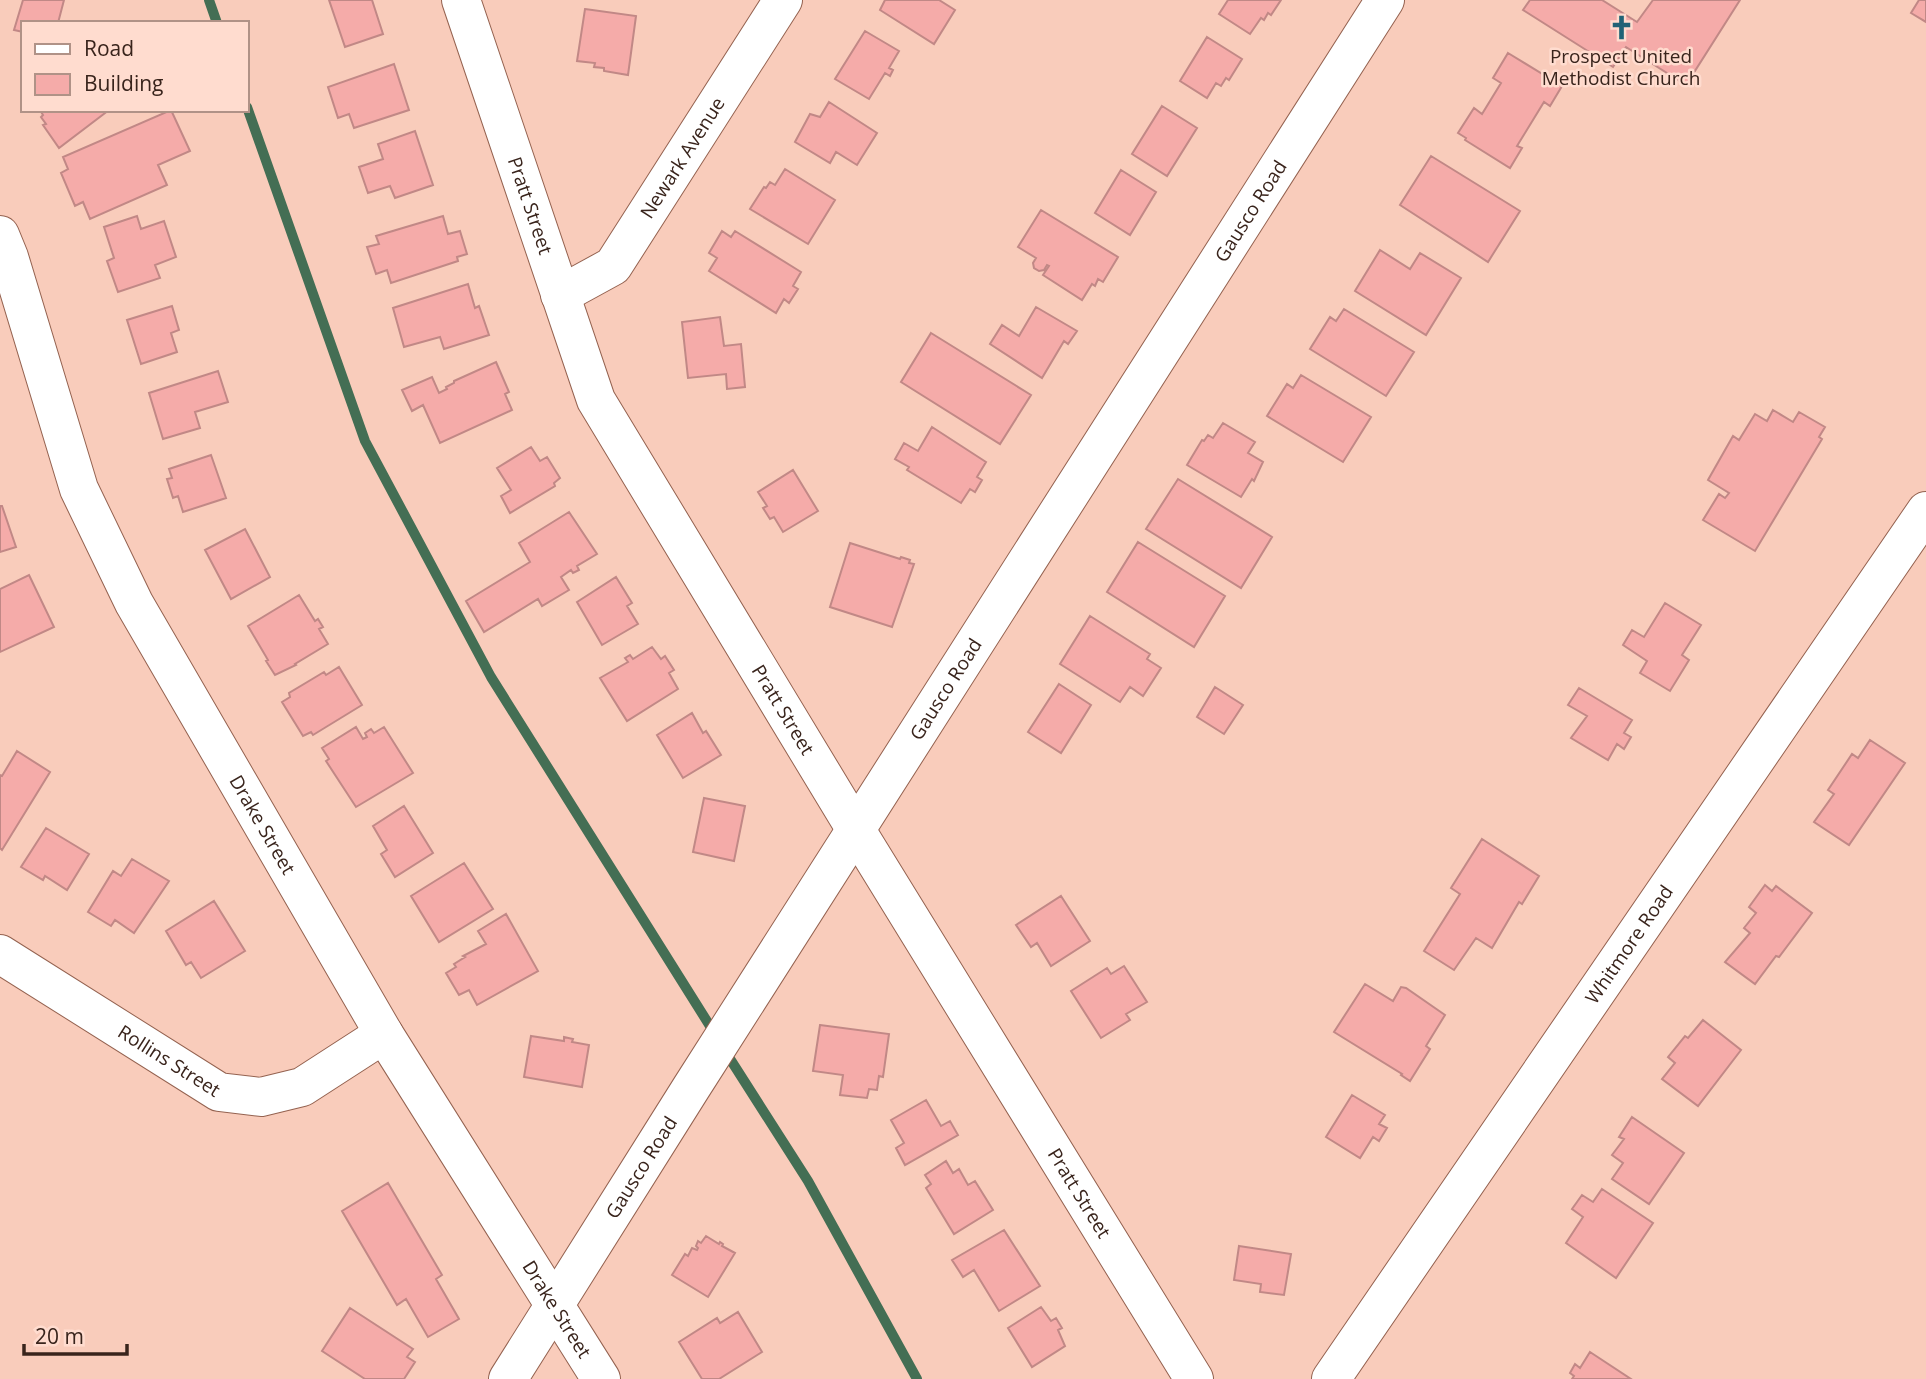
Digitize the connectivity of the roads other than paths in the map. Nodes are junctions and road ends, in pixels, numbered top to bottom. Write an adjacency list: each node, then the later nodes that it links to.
1 (461, 0): 5 (street, Pratt Street)
2 (783, 0): 5 (street, Newark Avenue)
3 (1385, 0): 7 (street, Gausco Road)
4 (0, 235): 9 (street, Drake Street)
5 (560, 295): 7 (street, Pratt Street)
6 (1926, 511): 14 (street, Whitmore Road)
7 (856, 830): 10 (street, Gausco Road); 13 (street, Pratt Street)
8 (0, 954): 9 (street, Rollins Street)
9 (384, 1034): 10 (street, Drake Street)
10 (555, 1305): 11 (street, Gausco Road); 12 (street, Drake Street)
11 (508, 1379)
12 (601, 1379)
13 (1195, 1379)
14 (1331, 1379)

